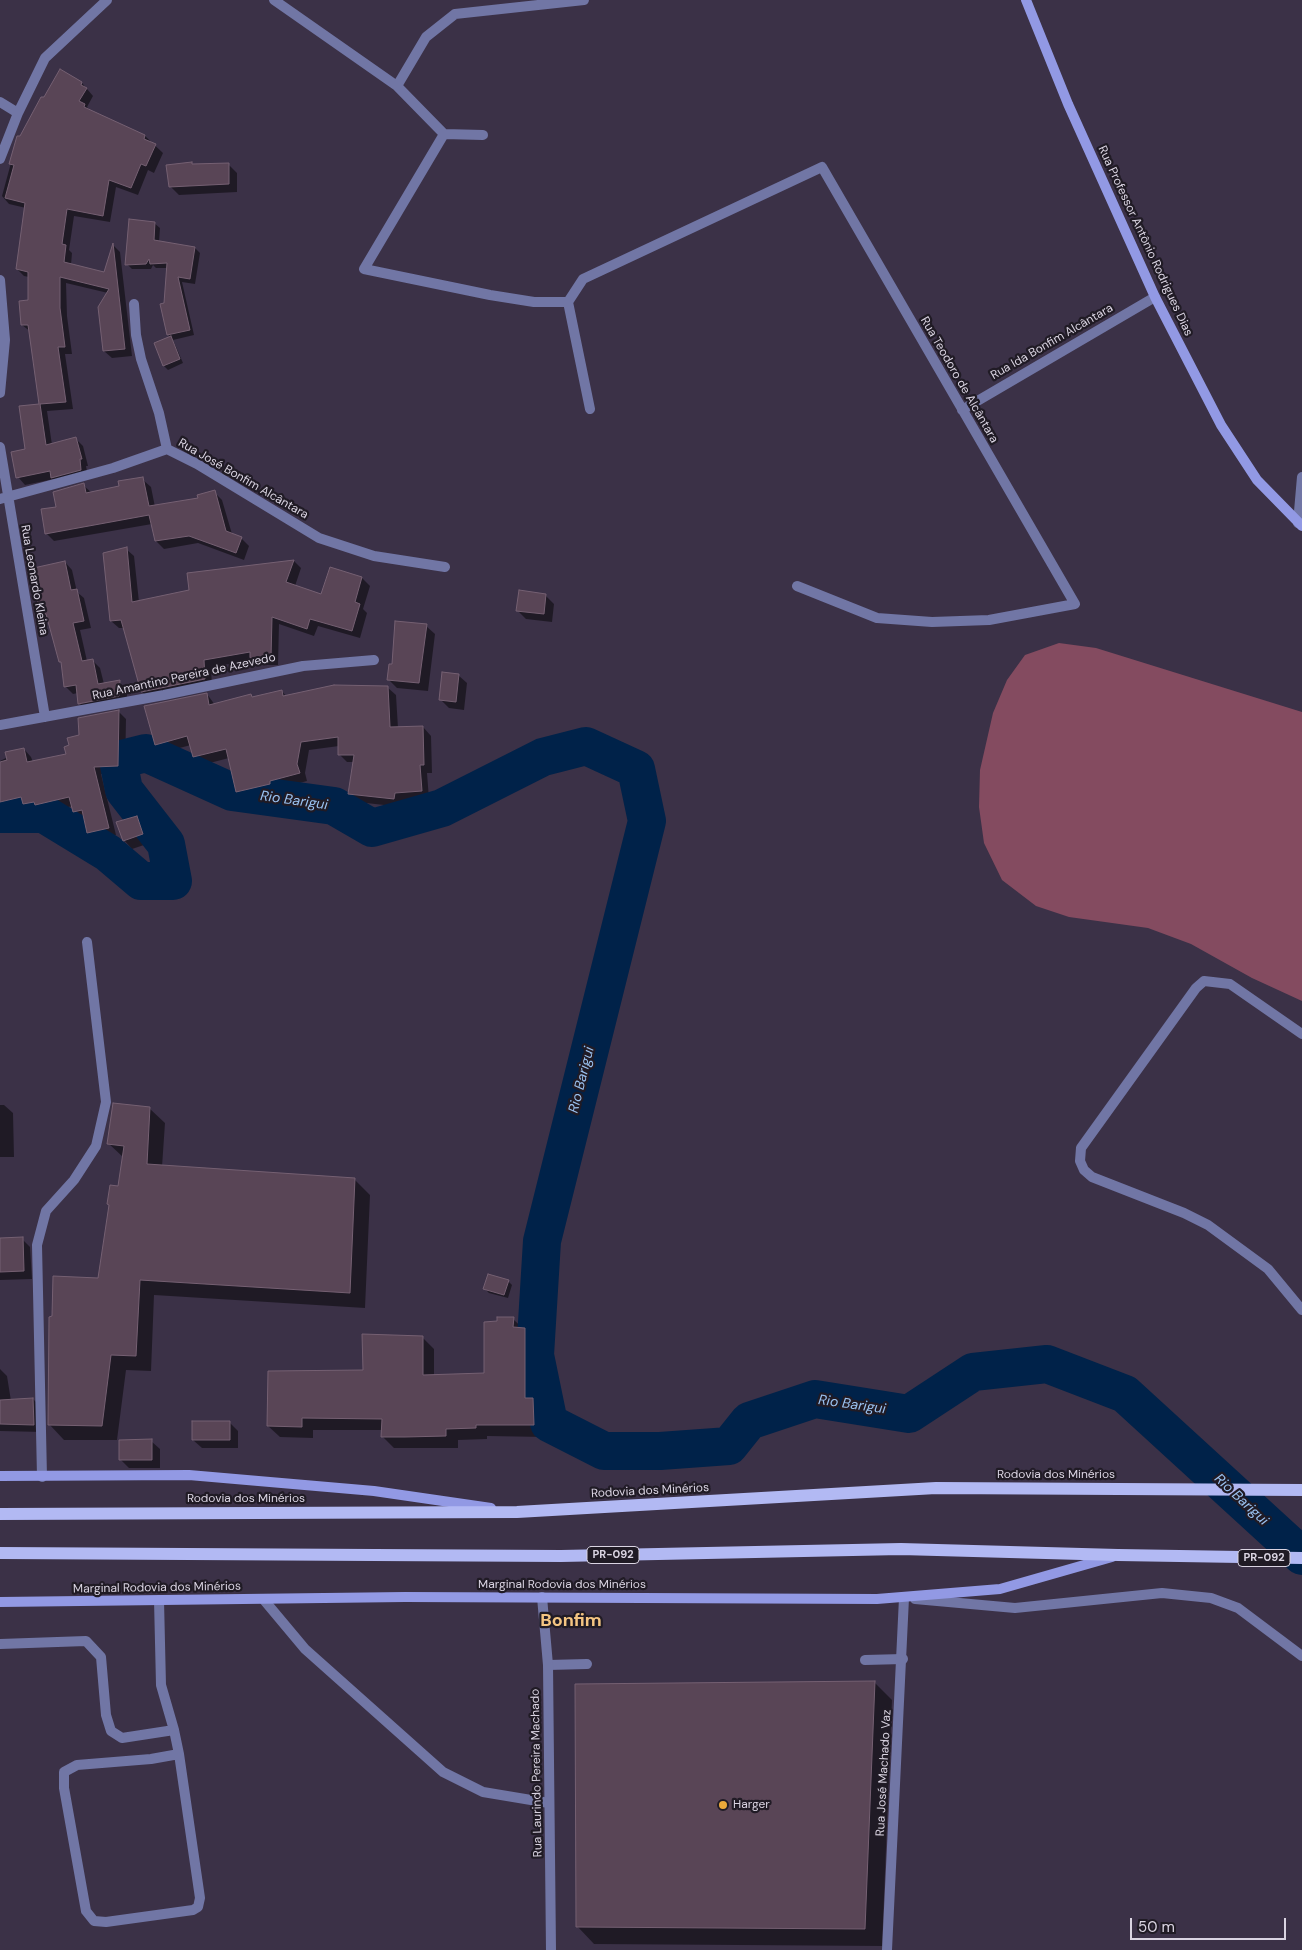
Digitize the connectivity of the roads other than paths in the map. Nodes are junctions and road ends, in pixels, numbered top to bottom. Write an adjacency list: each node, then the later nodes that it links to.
1 (107, 0): 7 (street)
2 (274, 0): 5 (street)
3 (584, 0): 5 (street)
4 (1026, 0): 12 (main road, Rua Professor Antônio Rodrigues Dias)
5 (397, 86): 8 (street)
6 (0, 102): 7 (street)
7 (18, 112): 10 (street)
8 (444, 134): 9 (street); 13 (street)
9 (483, 135)
10 (0, 159)
11 (0, 280): 15 (street)
12 (1155, 296): 17 (street, Rua Ida Bonfim Alcântara); 22 (main road, Rua Professor Antônio Rodrigues Dias)
13 (568, 302): 16 (street); 17 (street, Rua Teodoro de Alcântara)
14 (134, 304): 19 (street)
15 (0, 393)
16 (590, 409)
17 (962, 410): 24 (street, Rua Teodoro de Alcântara)
18 (0, 447): 21 (street, Rua Leonardo Kleina)
19 (167, 450): 21 (street, Rua José Bonfim Alcântara); 23 (street, Rua José Bonfim Alcântara)
20 (1302, 477): 22 (street)
21 (4, 499): 26 (street, Rua Leonardo Kleina)
22 (1300, 524)
23 (445, 567)
24 (796, 586)
25 (374, 660): 26 (street, Rua Amantino Pereira de Azevedo)
26 (45, 717): 27 (street, Rua Amantino Pereira de Azevedo)
27 (0, 725)
28 (87, 942): 32 (street)
29 (1302, 1034): 30 (street)
30 (1302, 1310)
31 (0, 1476): 32 (main road)
32 (42, 1477): 34 (main road)
33 (1302, 1490): 34 (main road, Rodovia dos Minérios)
34 (517, 1512): 35 (main road, Rodovia dos Minérios)
35 (0, 1514)
36 (0, 1553): 37 (main road, PR-092)
37 (1118, 1556): 38 (main road, PR-092); 40 (main road, Marginal Rodovia dos Minérios)
38 (1302, 1558)
39 (542, 1597): 40 (main road, Marginal Rodovia dos Minérios); 42 (main road, Marginal Rodovia dos Minérios); 49 (street, Rua Laurindo Pereira Machado)
40 (904, 1598): 45 (street); 46 (street, Rua José Machado Vaz)
41 (159, 1600): 42 (main road, Marginal Rodovia dos Minérios); 43 (main road, Marginal Rodovia dos Minérios); 50 (street)
42 (264, 1600): 52 (street)
43 (0, 1602)
44 (0, 1644): 50 (street)
45 (1302, 1656)
46 (902, 1659): 47 (street); 54 (street, Rua José Machado Vaz)
47 (865, 1660)
48 (587, 1664): 49 (street)
49 (548, 1665): 52 (street, Rua Laurindo Pereira Machado)
50 (174, 1730): 51 (street)
51 (179, 1754): 51 (street)
52 (549, 1803): 53 (street, Rua Laurindo Pereira Machado)
53 (551, 1950)
54 (887, 1950)

